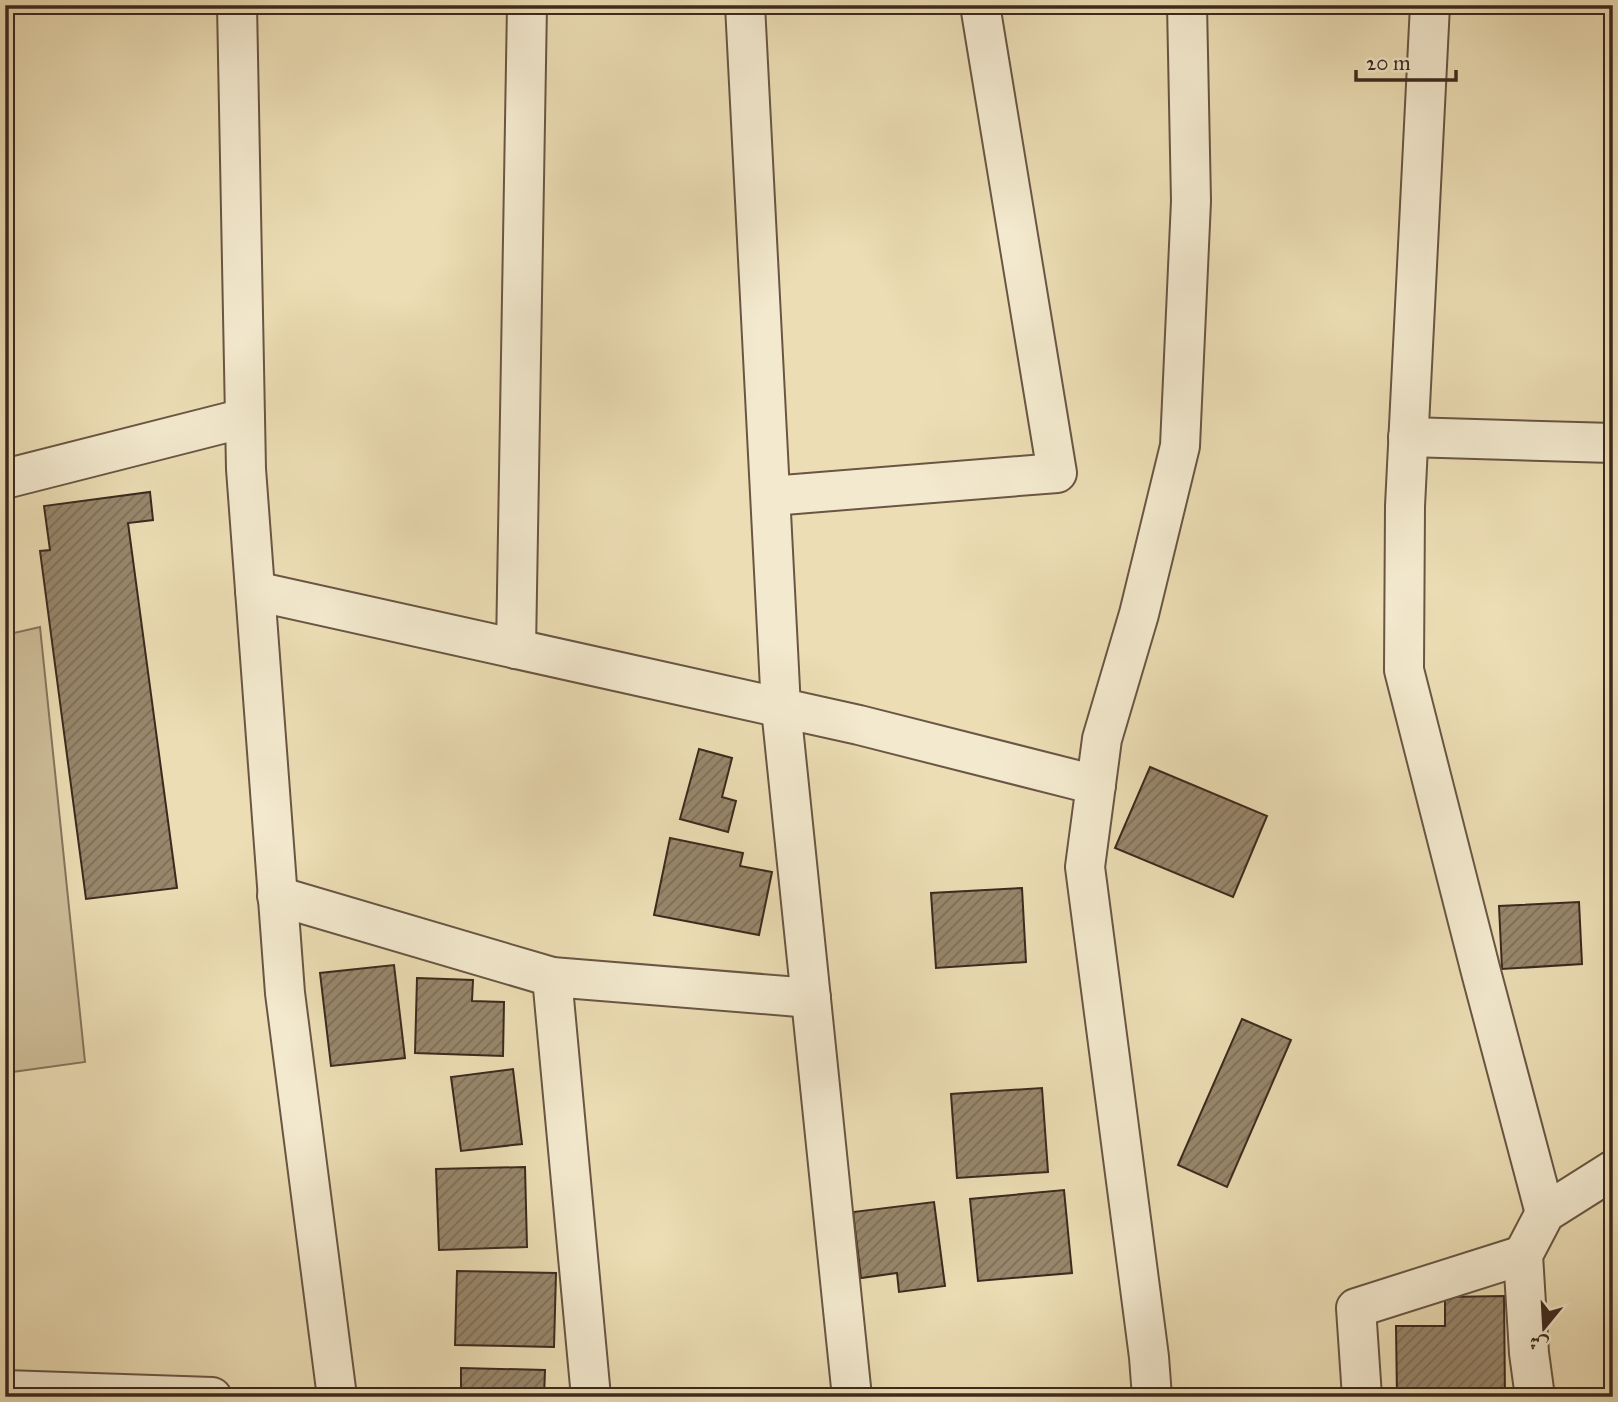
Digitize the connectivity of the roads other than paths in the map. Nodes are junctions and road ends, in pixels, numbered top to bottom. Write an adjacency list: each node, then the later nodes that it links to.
1 (237, 5): 7 (street)
2 (527, 5): 13 (street)
3 (746, 5): 11 (street)
4 (980, 5): 11 (street)
5 (1187, 5): 15 (street)
6 (1430, 5): 8 (street)
7 (244, 418): 10 (street); 12 (street)
8 (1408, 438): 9 (street); 20 (street)
9 (1613, 443)
10 (5, 479)
11 (771, 496): 14 (street)
12 (255, 591): 13 (street); 16 (street)
13 (516, 649): 14 (street)
14 (781, 708): 15 (street); 18 (street)
15 (1096, 785): 27 (street)
16 (278, 896): 17 (street); 24 (street)
17 (552, 977): 18 (street); 25 (street)
18 (811, 998): 26 (street)
19 (1613, 1170): 20 (street)
20 (1545, 1213): 21 (street)
21 (1523, 1255): 28 (street); 29 (street)
22 (5, 1390): 23 (street)
23 (212, 1397)
24 (337, 1397)
25 (591, 1397)
26 (852, 1397)
27 (1152, 1397)
28 (1362, 1397)
29 (1535, 1397)

